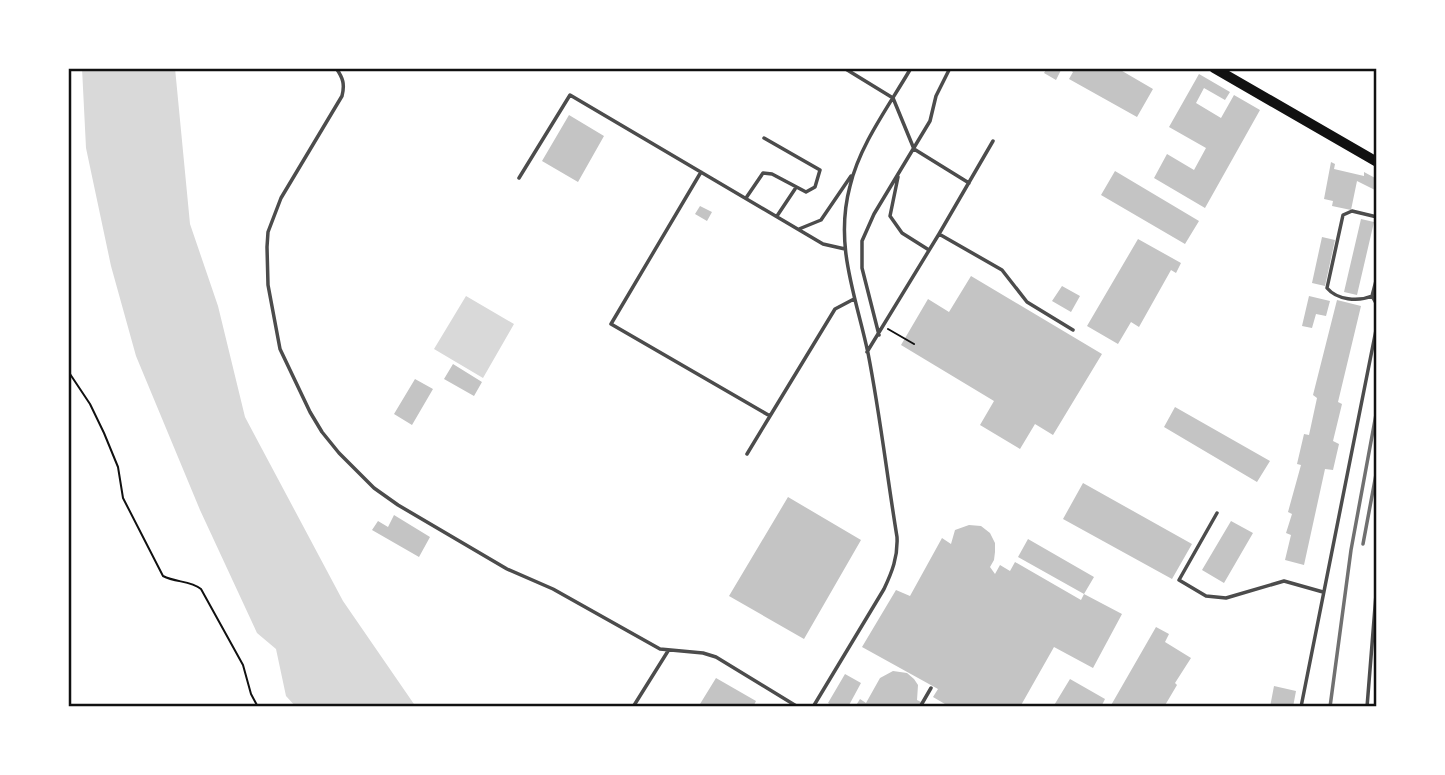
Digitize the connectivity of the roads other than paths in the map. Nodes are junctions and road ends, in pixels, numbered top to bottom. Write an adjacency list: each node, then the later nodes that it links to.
1 (336, 68): 37 (lane)
2 (844, 68): 6 (lane)
3 (911, 68): 6 (lane)
4 (950, 68): 9 (lane)
5 (1214, 68): 10 (main road)
6 (893, 98): 9 (lane); 11 (lane)
7 (764, 138): 16 (lane)
8 (993, 141): 15 (lane)
9 (914, 149): 12 (lane); 15 (lane)
10 (1377, 162)
11 (855, 169): 20 (lane); 22 (lane)
12 (899, 171): 23 (lane); 30 (lane)
13 (701, 172): 14 (lane); 17 (lane); 32 (lane)
14 (519, 178)
15 (969, 183): 21 (lane)
16 (795, 188): 17 (lane); 18 (lane)
17 (746, 198): 18 (lane)
18 (777, 216): 20 (lane)
19 (1377, 217): 25 (lane)
20 (799, 229): 22 (lane)
21 (939, 234): 23 (lane); 29 (lane)
22 (845, 249): 26 (lane)
23 (930, 251): 30 (lane)
24 (1377, 277): 25 (lane)
25 (1372, 296): 27 (lane)
26 (854, 299): 31 (lane); 32 (lane)
27 (1377, 305)
28 (1377, 325): 36 (lane)
29 (1073, 330)
30 (879, 335): 31 (lane)
31 (867, 352): 41 (lane)
32 (770, 416): 33 (lane)
33 (747, 454)
34 (1217, 513): 36 (lane)
35 (1377, 582): 44 (lane)
36 (1324, 592): 43 (lane)
37 (668, 651): 39 (lane); 40 (lane)
38 (931, 688): 42 (lane)
39 (633, 707)
40 (798, 707)
41 (813, 707)
42 (920, 707)
43 (1301, 707)
44 (1367, 707)

